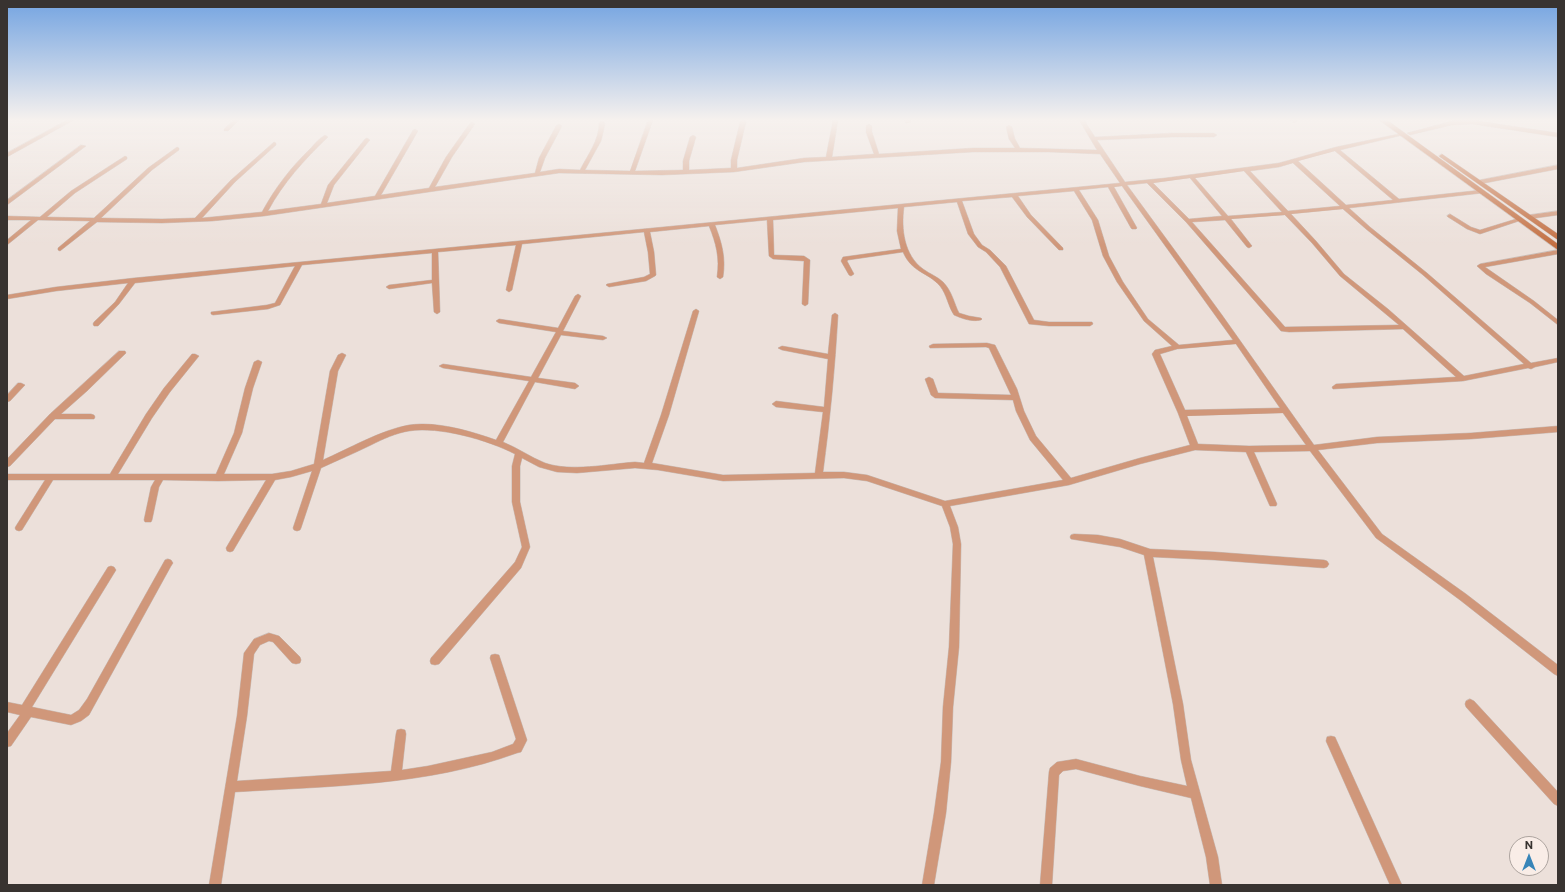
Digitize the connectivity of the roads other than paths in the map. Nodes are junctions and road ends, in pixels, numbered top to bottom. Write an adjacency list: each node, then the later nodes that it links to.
1 (1294, 161): 45 (street)
2 (62, 162): 42 (street)
3 (119, 162): 53 (street)
4 (161, 162): 55 (street)
5 (254, 162): 56 (street)
6 (300, 162): 47 (street)
7 (349, 162): 43 (street)
8 (396, 162): 39 (street)
9 (446, 162): 36 (street)
10 (541, 162): 29 (street)
11 (587, 162): 26 (street)
12 (636, 162): 27 (street)
13 (686, 162): 28 (street)
14 (734, 162): 23 (street)
15 (789, 162): 23 (street)
16 (1108, 162): 33 (street)
17 (1291, 162): 24 (street)
18 (1351, 162): 41 (street)
19 (1439, 162): 37 (main road)
20 (1451, 162): 32 (main road)
21 (1558, 167): 22 (street)
22 (1551, 169): 25 (street); 32 (street)
23 (734, 170): 28 (street)
24 (1246, 170): 30 (street); 46 (street)
25 (1558, 170)
26 (582, 171): 27 (street); 29 (street)
27 (632, 172): 28 (street)
28 (686, 172)
29 (537, 174): 36 (street)
30 (1191, 176): 31 (street); 52 (street)
31 (1148, 181): 33 (street); 58 (street)
32 (1480, 182): 50 (main road)
33 (1124, 184): 34 (street); 95 (street)
34 (1110, 185): 35 (street); 60 (street)
35 (1076, 189): 38 (street); 97 (street)
36 (431, 190): 39 (street)
37 (1481, 192): 41 (street); 57 (main road)
38 (1014, 195): 40 (street); 67 (street)
39 (377, 197): 43 (street)
40 (959, 200): 44 (street); 91 (street)
41 (1398, 200): 45 (street)
42 (7, 203)
43 (323, 205): 47 (street)
44 (901, 205): 54 (street); 69 (street)
45 (1344, 207): 46 (street); 106 (street)
46 (1287, 213): 52 (street); 92 (street)
47 (264, 214): 56 (street)
48 (1558, 214): 50 (street)
49 (1450, 216): 57 (street)
50 (1529, 217): 62 (main road)
51 (7, 218): 53 (street)
52 (1227, 218): 58 (street); 65 (street)
53 (38, 219): 55 (street); 63 (street)
54 (770, 219): 59 (street); 82 (street)
55 (95, 220): 56 (street); 68 (street)
56 (197, 220)
57 (1519, 220): 66 (main road)
58 (1188, 221): 92 (street)
59 (712, 224): 61 (street); 74 (street)
60 (1134, 228)
61 (647, 231): 64 (street); 77 (street)
62 (1558, 238)
63 (7, 243)
64 (519, 243): 70 (street); 79 (street)
65 (1249, 246)
66 (1558, 248)
67 (1061, 249)
68 (60, 250)
69 (904, 250): 73 (street); 87 (street)
70 (435, 251): 72 (street); 76 (street)
71 (1558, 252): 89 (street)
72 (300, 263): 75 (street); 85 (street)
73 (851, 274)
74 (720, 277)
75 (134, 280): 81 (street); 90 (street)
76 (436, 281): 78 (street); 84 (street)
77 (608, 285)
78 (389, 287)
79 (509, 290)
80 (578, 296): 93 (street)
81 (7, 297)
82 (805, 304)
83 (696, 311): 129 (street)
84 (437, 312)
85 (213, 313)
86 (836, 316): 102 (street)
87 (979, 318)
88 (499, 321): 93 (street)
89 (1558, 323)
90 (96, 324)
91 (1090, 324)
92 (1405, 327): 109 (street)
93 (559, 332): 94 (street); 108 (street)
94 (603, 338)
95 (1238, 342): 97 (street); 117 (street)
96 (933, 346): 113 (street)
97 (1177, 347): 118 (street)
98 (782, 348): 102 (street)
99 (122, 354): 119 (street)
100 (342, 355): 128 (street)
101 (195, 356): 133 (street)
102 (832, 357): 116 (street)
103 (1558, 361): 106 (street)
104 (258, 362): 136 (street)
105 (443, 366): 108 (street)
106 (1531, 367): 109 (street)
107 (929, 379): 113 (street)
108 (533, 380): 111 (street); 122 (street)
109 (1463, 380): 112 (street)
110 (21, 385): 114 (street)
111 (574, 386)
112 (1336, 387)
113 (1015, 398): 137 (street)
114 (7, 399)
115 (776, 404): 116 (street)
116 (827, 410): 130 (street)
117 (1286, 410): 118 (street); 124 (street)
118 (1182, 413): 123 (street)
119 (53, 416): 120 (street); 127 (street)
120 (91, 417)
121 (1558, 429): 124 (street)
122 (498, 444): 126 (street); 128 (street)
123 (1195, 447): 125 (street); 137 (street)
124 (1312, 448): 125 (street); 152 (street)
125 (1249, 450): 139 (street)
126 (519, 453): 129 (street); 151 (street)
127 (7, 464)
128 (318, 466): 134 (street); 142 (street)
129 (647, 466): 130 (street)
130 (819, 475): 138 (street)
131 (7, 477): 132 (street)
132 (51, 477): 133 (street); 141 (street)
133 (112, 477): 135 (street)
134 (272, 477): 136 (street); 144 (street)
135 (160, 478): 136 (street); 140 (street)
136 (218, 478)
137 (1069, 482): 138 (street)
138 (945, 504): 164 (street)
139 (1273, 504)
140 (148, 520)
141 (19, 528)
142 (297, 528)
143 (1074, 537): 145 (street)
144 (230, 548)
145 (1150, 553): 147 (street); 161 (street)
146 (168, 563): 155 (street)
147 (1324, 564)
148 (111, 570): 155 (street)
149 (495, 658): 159 (street)
150 (296, 660): 160 (street)
151 (434, 661)
152 (1558, 671)
153 (1470, 704): 162 (street)
154 (7, 708): 155 (street)
155 (26, 711): 158 (street)
156 (401, 734): 159 (street)
157 (1331, 741): 167 (street)
158 (7, 742)
159 (396, 776): 160 (street)
160 (231, 787): 163 (street)
161 (1194, 793): 165 (street); 166 (street)
162 (1558, 800)
163 (215, 885)
164 (928, 885)
165 (1046, 885)
166 (1216, 885)
167 (1396, 885)

